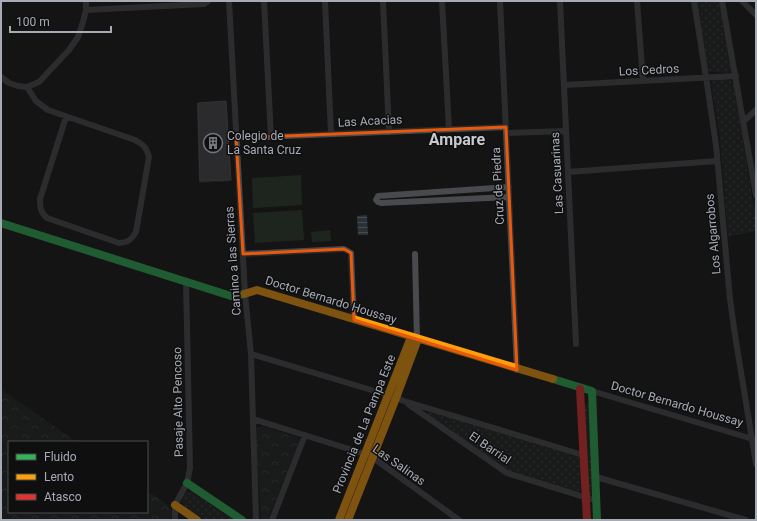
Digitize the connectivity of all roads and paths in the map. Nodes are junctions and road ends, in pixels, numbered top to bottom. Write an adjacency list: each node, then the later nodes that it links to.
1 (86, 1): 14 (street)
2 (208, 1): 14 (street)
3 (229, 1): 31 (street, Camino a las Sierras)
4 (264, 1): 30 (street)
5 (325, 1): 29 (street)
6 (383, 1): 28 (street)
7 (442, 1): 25 (street)
8 (500, 1): 26 (street, Cruz de Piedra)
9 (560, 1): 20 (street, Las Casuarinas)
10 (637, 1): 19 (street)
11 (694, 1): 18 (street, Los Algarrobos)
12 (722, 1): 16 (street)
13 (742, 1): 15 (street)
14 (86, 10): 21 (street)
15 (756, 15)
16 (736, 76): 18 (street, Los Cedros); 24 (street)
17 (1, 77): 21 (street)
18 (706, 77): 19 (street, Los Cedros); 32 (street, Los Algarrobos)
19 (643, 81): 20 (street, Los Cedros)
20 (564, 85): 27 (street, Las Casuarinas)
21 (27, 87): 23 (street)
22 (756, 110): 24 (street)
23 (66, 117): 23 (street)
24 (743, 122): 35 (street)
25 (449, 129): 26 (street, Las Acacias); 28 (street, Las Acacias)
26 (506, 130): 27 (street, Las Acacias); 34 (street, Cruz de Piedra)
27 (566, 130): 33 (street, Las Casuarinas)
28 (389, 132): 29 (street, Las Acacias)
29 (331, 134): 30 (street, Las Acacias)
30 (271, 137): 31 (street, Las Acacias)
31 (236, 138): 38 (street, Camino a las Sierras)
32 (717, 161): 33 (street); 51 (street, Los Algarrobos)
33 (568, 172): 44 (street, Las Casuarinas)
34 (509, 187): 36 (street, Cruz de Piedra); 36 (street)
35 (756, 195)
36 (509, 197): 46 (street, Cruz de Piedra)
37 (1, 223): 40 (street, Doctor Bernardo Houssay)
38 (243, 254): 41 (street, Camino a las Sierras); 42 (street)
39 (414, 254): 43 (street, Provincia de La Pampa Este)
40 (186, 281): 41 (street, Doctor Bernardo Houssay); 56 (street, Pasaje Alto Pencoso)
41 (245, 294): 42 (street, Doctor Bernardo Houssay); 45 (street, Camino a las Sierras)
42 (354, 320): 43 (street, Doctor Bernardo Houssay)
43 (416, 338): 46 (street, Doctor Bernardo Houssay); 48 (street, Provincia de La Pampa Este)
44 (576, 344)
45 (251, 354): 48 (street, El Barrial); 49 (street, Camino a las Sierras)
46 (517, 370): 47 (street, Doctor Bernardo Houssay)
47 (586, 390): 51 (street, Doctor Bernardo Houssay); 52 (street); 55 (street)
48 (396, 398): 52 (street, El Barrial); 53 (street, Provincia de La Pampa Este); 57 (street, El Barrial)
49 (253, 420): 50 (street, Las Salinas); 64 (street, Camino a las Sierras)
50 (305, 435): 53 (street, Las Salinas); 65 (street)
51 (754, 439): 54 (street, Los Algarrobos)
52 (583, 454): 57 (street)
53 (368, 456): 60 (street, Provincia de La Pampa Este); 66 (street, Provincia de La Pampa Este); 67 (street, Las Salinas)
54 (756, 464)
55 (596, 477): 58 (street); 70 (street)
56 (187, 483): 59 (street, Pasaje Alto Pencoso); 63 (street)
57 (586, 498): 58 (street, El Barrial); 68 (street)
58 (597, 502): 69 (street)
59 (175, 505): 61 (street, Pasaje Alto Pencoso); 62 (street)
60 (350, 519)
61 (175, 520)
62 (197, 520)
63 (242, 520)
64 (256, 520)
65 (272, 520)
66 (339, 520)
67 (459, 520)
68 (587, 520)
69 (597, 520)
70 (746, 520)

